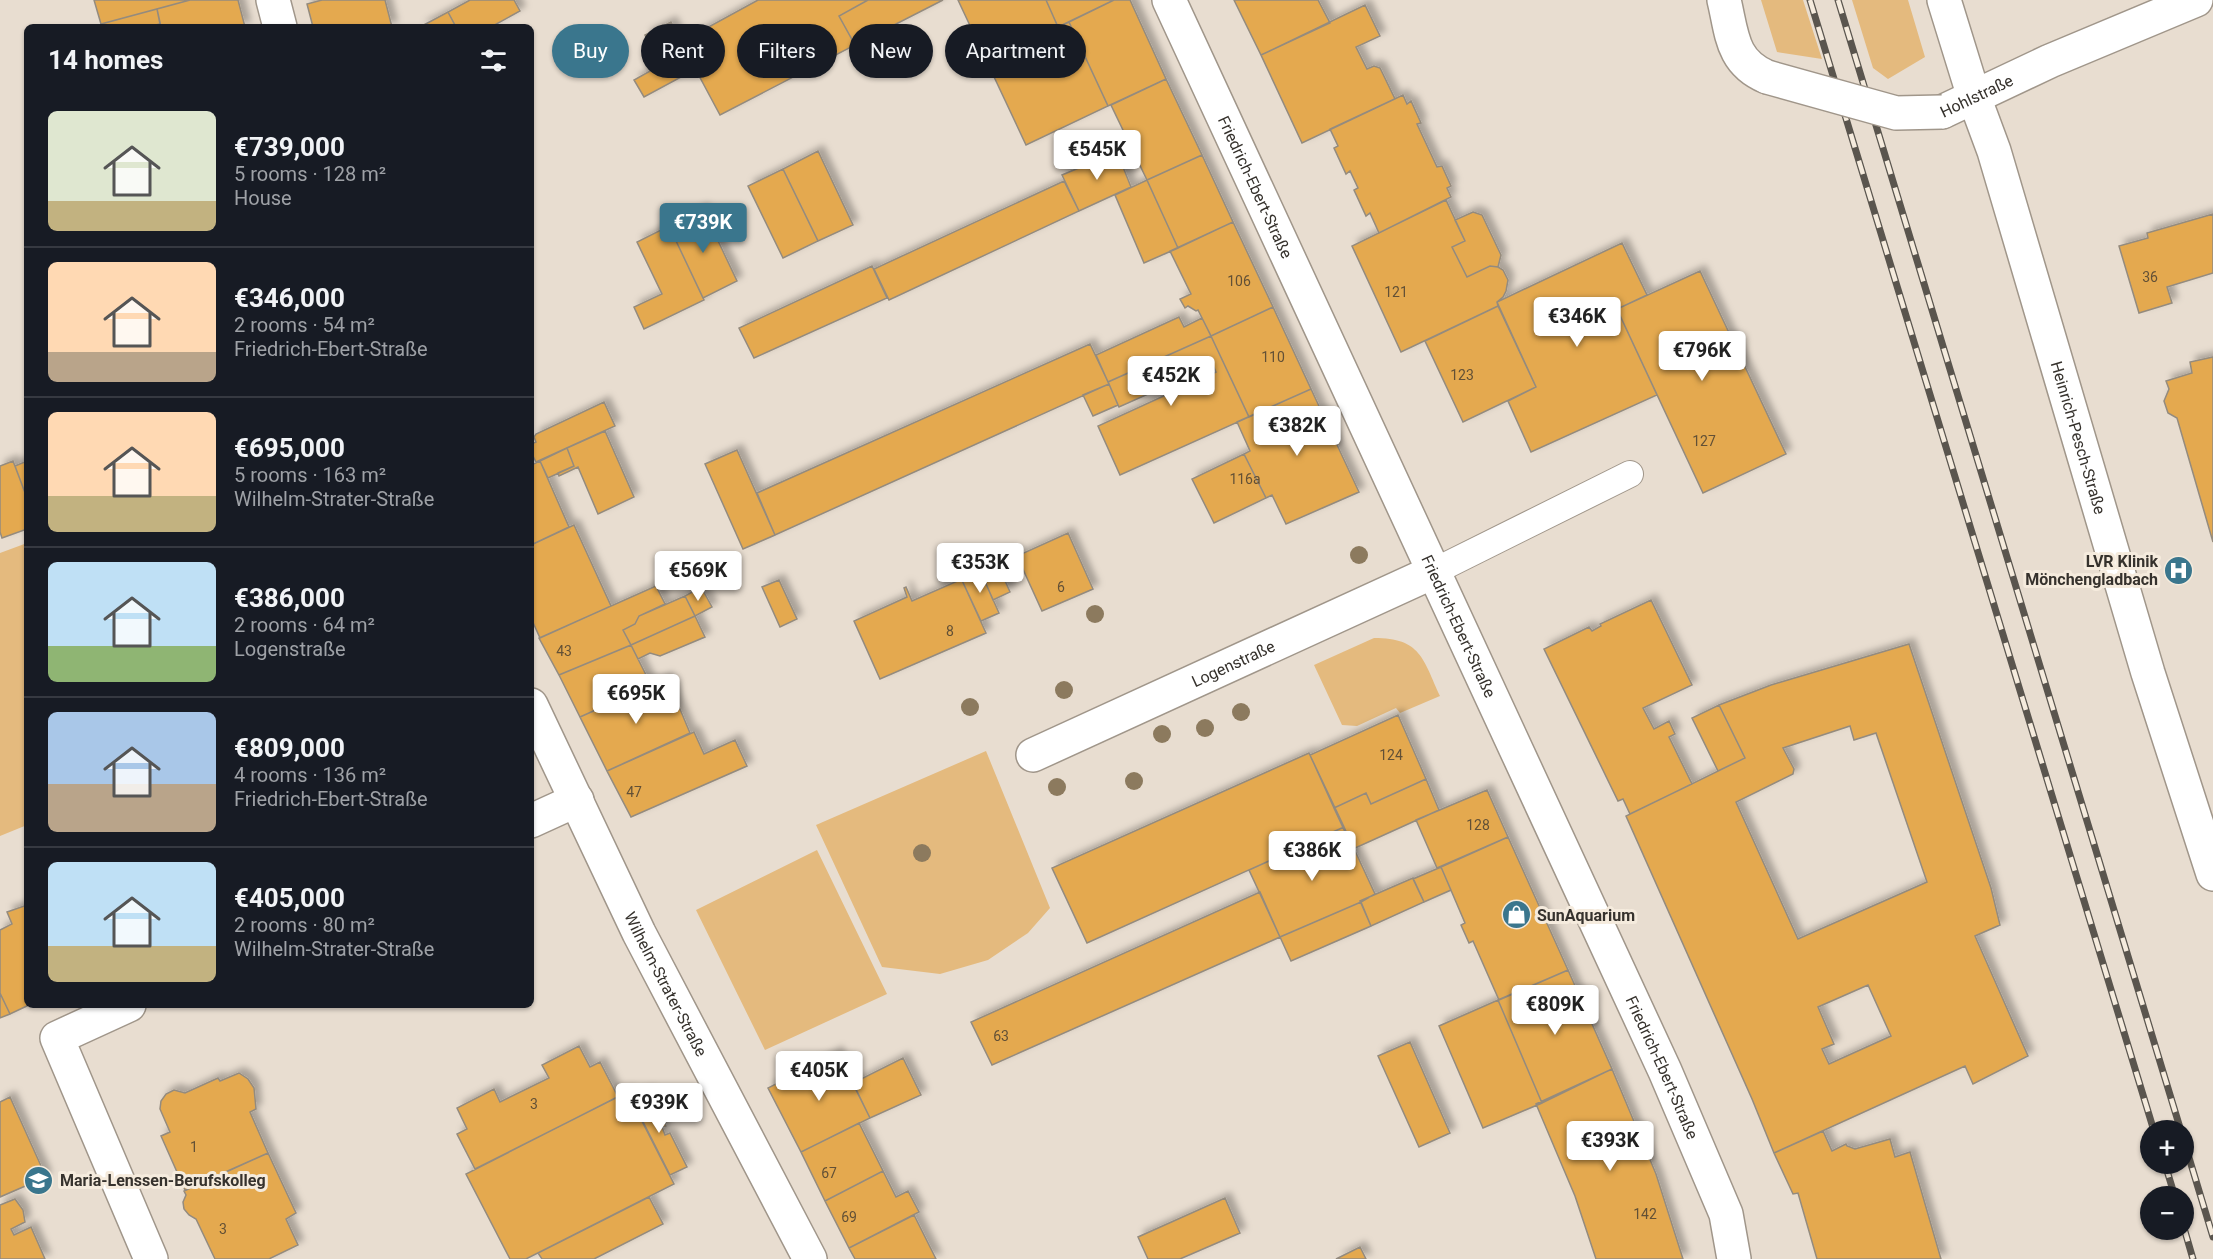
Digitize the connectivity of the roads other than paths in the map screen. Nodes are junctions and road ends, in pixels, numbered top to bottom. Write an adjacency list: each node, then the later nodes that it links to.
1 (273, 0): 6 (street)
2 (1169, 0): 9 (street, Friedrich-Ebert-Straße)
3 (1724, 0): 7 (street, Hohlstraße, bridge)
4 (1944, 0): 7 (street, Heinrich-Pesch-Straße)
5 (2196, 0): 7 (street, Hohlstraße)
6 (279, 24)
7 (1974, 97): 14 (street, Heinrich-Pesch-Straße)
8 (1630, 474): 9 (lane)
9 (1433, 572): 11 (street, Logenstraße); 18 (street, Friedrich-Ebert-Straße)
10 (534, 711): 12 (street, Wilhelm-Strater-Straße)
11 (1033, 755)
12 (577, 800): 13 (street); 17 (street, Wilhelm-Strater-Straße)
13 (534, 820)
14 (2213, 874)
15 (122, 1008): 16 (street)
16 (151, 1259)
17 (810, 1259)
18 (1734, 1259)

